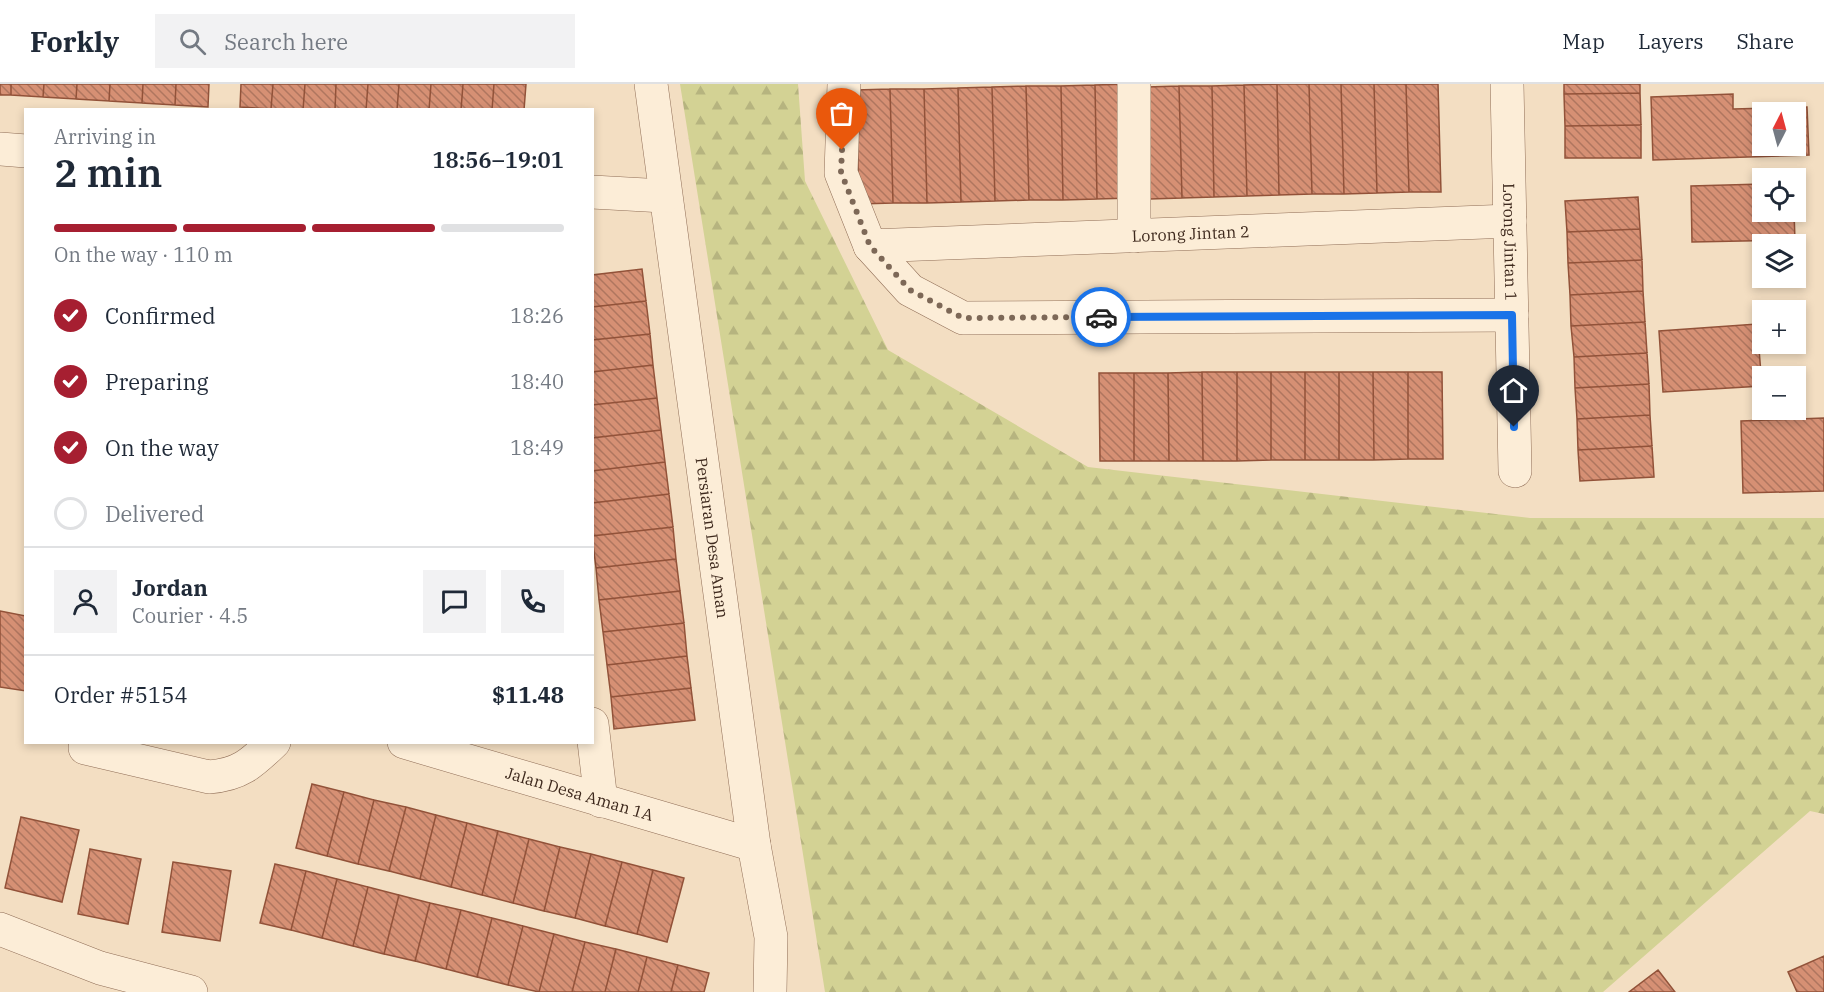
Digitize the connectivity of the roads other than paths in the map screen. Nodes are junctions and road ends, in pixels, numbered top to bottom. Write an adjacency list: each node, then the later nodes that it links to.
1 (651, 84): 8 (street, Persiaran Desa Aman)
2 (844, 84): 11 (street)
3 (1134, 84): 10 (street)
4 (1507, 84): 9 (street, Lorong Jintan 1)
5 (0, 149): 6 (street)
6 (24, 151)
7 (594, 192): 8 (street)
8 (664, 196): 20 (street, Persiaran Desa Aman)
9 (1510, 220): 10 (street, Lorong Jintan 2); 12 (street, Lorong Jintan 1)
10 (1134, 236): 11 (street, Lorong Jintan 2)
11 (870, 246): 12 (street)
12 (1512, 315): 13 (street, Lorong Jintan 1)
13 (1515, 471)
14 (594, 741): 19 (street)
15 (272, 744): 17 (street)
16 (416, 744): 18 (street, Jalan Desa Aman 1A)
17 (85, 748)
18 (450, 750): 19 (street, Jalan Desa Aman 1A)
19 (601, 801): 20 (street, Jalan Desa Aman 1A)
20 (754, 845): 23 (street, Persiaran Desa Aman)
21 (0, 928): 22 (street)
22 (190, 992)
23 (770, 992)

